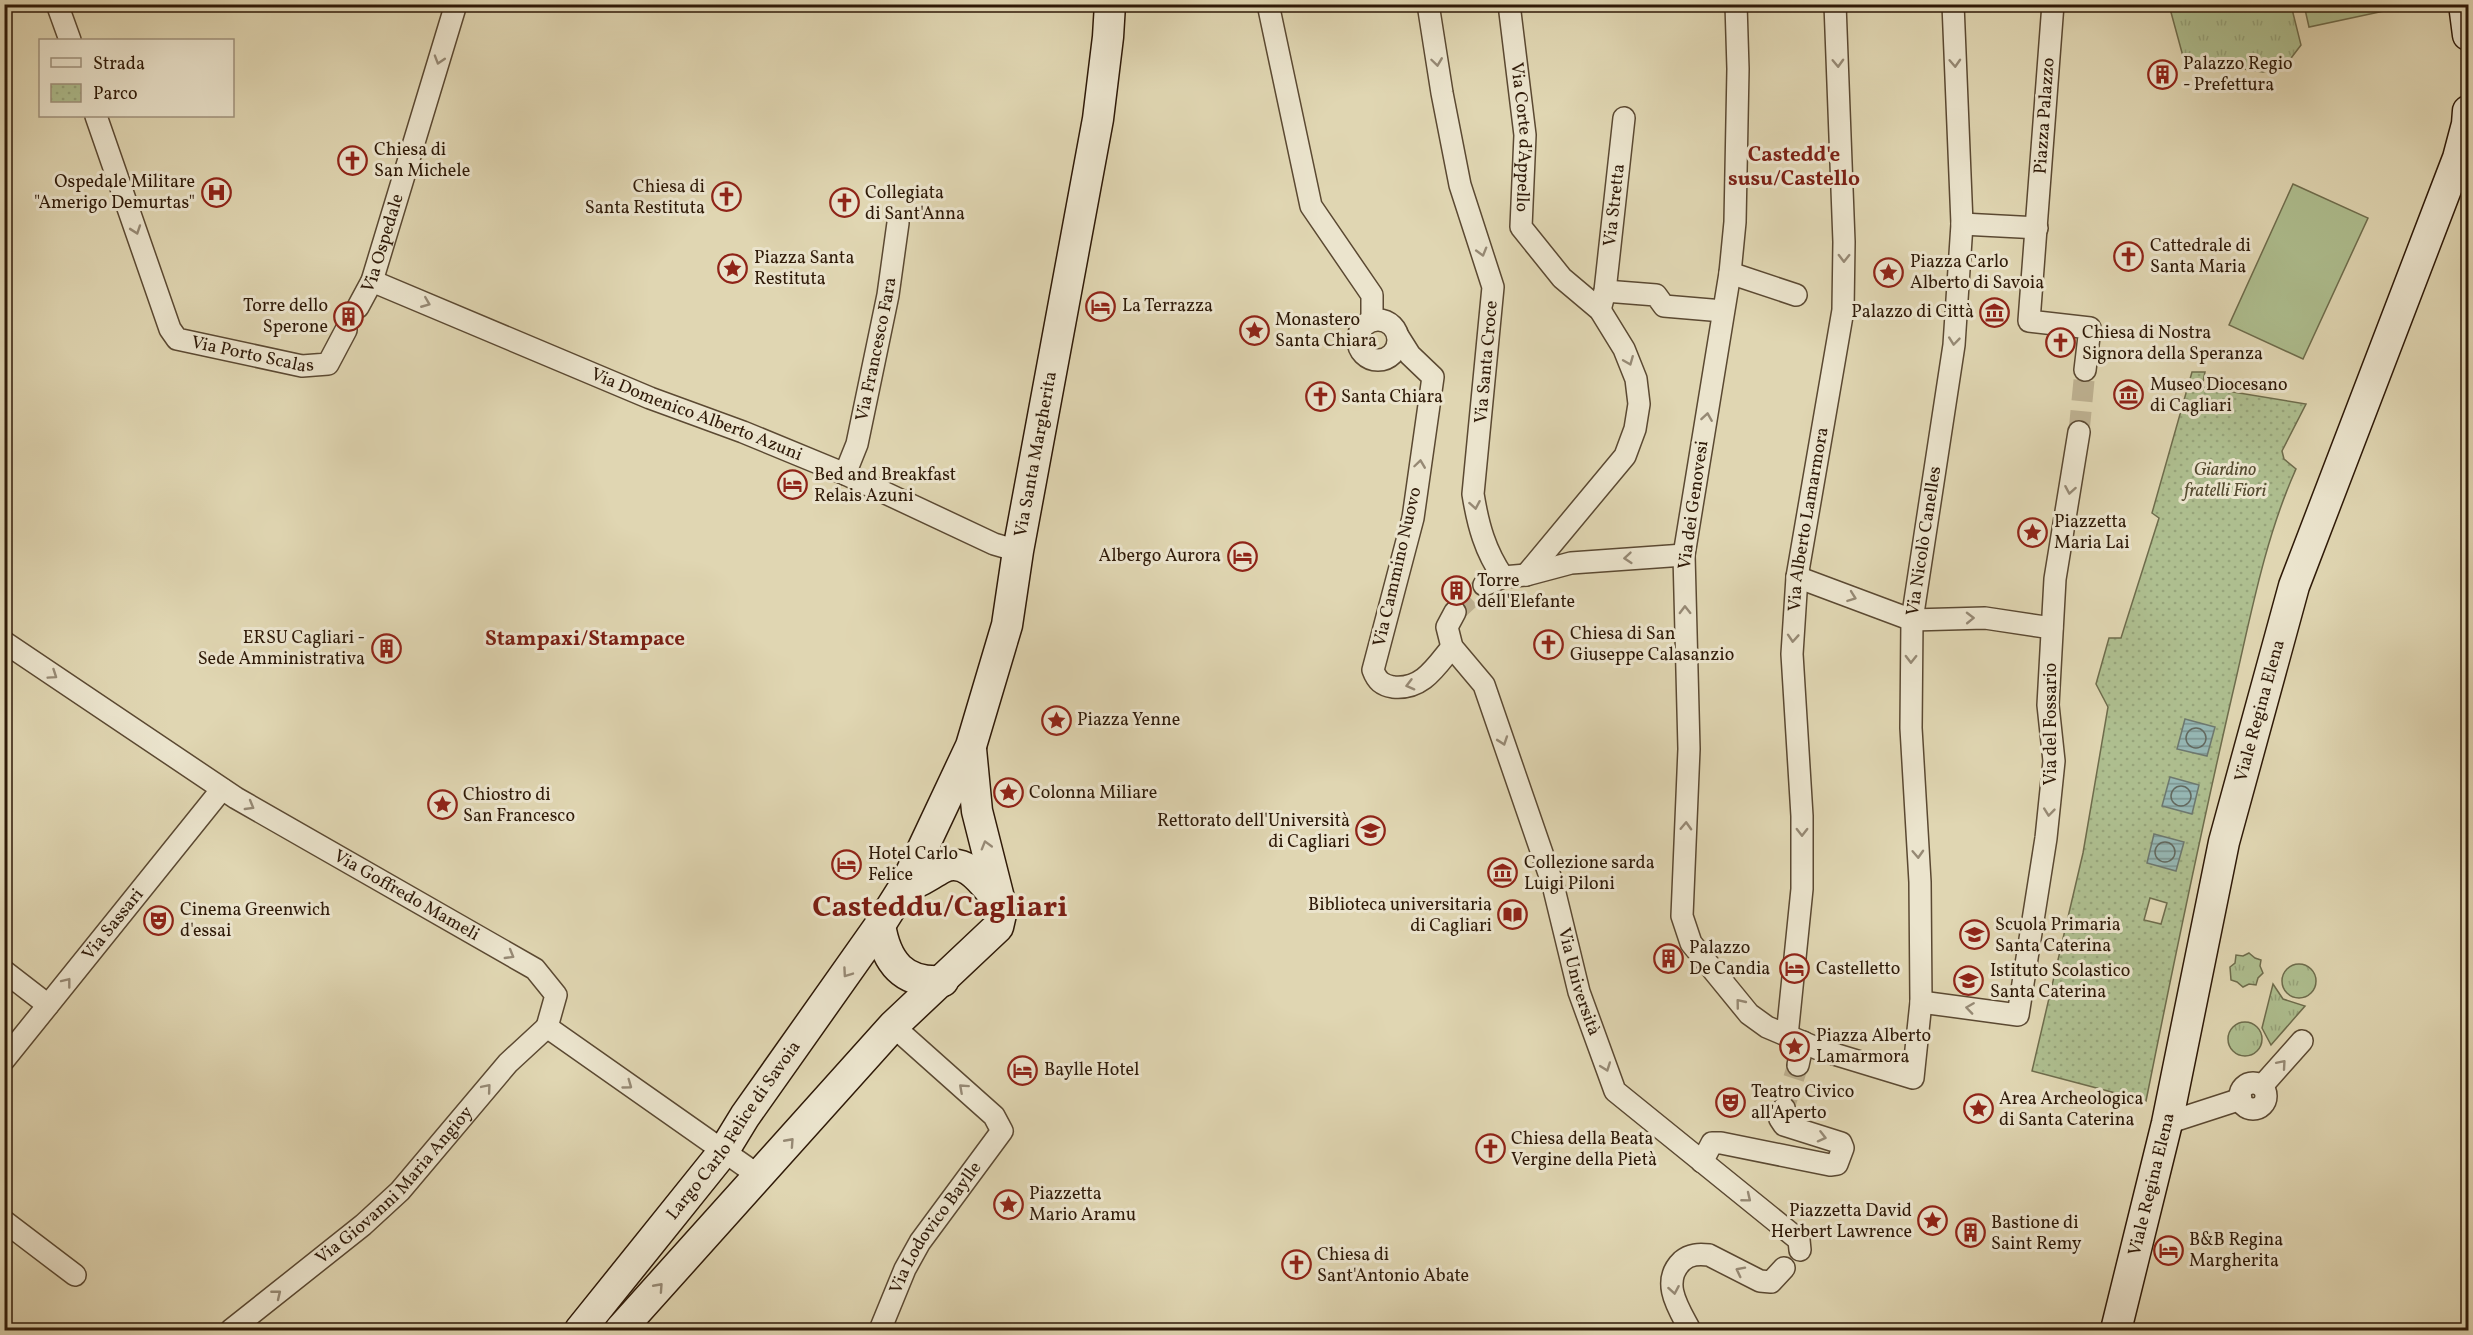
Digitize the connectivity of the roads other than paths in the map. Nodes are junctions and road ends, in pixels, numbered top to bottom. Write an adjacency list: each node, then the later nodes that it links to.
1 (57, 4): 13 (street)
2 (456, 4): 21 (street, Via Ospedale, one-way to 21)
3 (1110, 4): 32 (street, Via Santa Margherita)
4 (1268, 4): 26 (street)
5 (1428, 4): 35 (street, Via Santa Croce, one-way to 35)
6 (1509, 4): 23 (street, Via Corte d'Appello)
7 (1736, 4): 20 (street, Via dei Genovesi)
8 (1835, 4): 36 (street, Via Alberto Lamarmora, one-way to 36)
9 (1953, 4): 18 (street, Via Nicolò Canelles, one-way to 18)
10 (2053, 4): 19 (street, Piazza Palazzo)
11 (2464, 4): 12 (street)
12 (2469, 35)
13 (70, 39)
14 (2469, 111): 60 (street, Viale Regina Elena)
15 (96, 117): 27 (street, Via Porto Scalas, one-way to 27)
16 (1624, 118): 23 (street, Via Stretta)
17 (898, 223): 31 (street, Via Francesco Fara)
18 (1962, 224): 19 (street); 39 (street, Via Nicolò Canelles, one-way to 39)
19 (2037, 228): 29 (street, Piazza Palazzo)
20 (1730, 273): 22 (street); 25 (street, Via dei Genovesi)
21 (372, 281): 24 (street, Via Ospedale); 31 (street, Via Domenico Alberto Azuni, one-way to 31)
22 (1796, 295)
23 (1603, 300): 25 (street); 34 (street, Via Corte d'Appello, one-way to 34)
24 (358, 307)
25 (1723, 311): 33 (street, Via dei Genovesi, one-way to 25)
26 (1372, 320): 28 (street, Via Cammino Nuovo); 28 (street)
27 (346, 330)
28 (1398, 336): 42 (street, Via Cammino Nuovo, one-way to 28)
29 (2085, 370)
30 (2079, 432): 40 (street, Via del Fossario, one-way to 40)
31 (845, 474): 32 (street, Via Domenico Alberto Azuni)
32 (1018, 551): 43 (street, Via Santa Margherita)
33 (1684, 555): 34 (street, one-way to 34); 55 (street, Via dei Genovesi, one-way to 33)
34 (1526, 575): 35 (street)
35 (1503, 577): 37 (street)
36 (1797, 577): 39 (street, one-way to 39); 55 (street, Via Alberto Lamarmora, one-way to 55)
37 (1484, 585)
38 (1455, 612): 42 (street)
39 (1912, 620): 40 (street, one-way to 40); 50 (street, Via Nicolò Canelles, one-way to 50)
40 (2052, 628): 50 (street, Via del Fossario, one-way to 50)
41 (4, 642): 44 (street, Via Goffredo Mameli, one-way to 44)
42 (1452, 647): 62 (street, Via Università, one-way to 62)
43 (971, 747): 45 (street, Via Santa Margherita); 46 (street, one-way to 43)
44 (222, 789): 51 (street, Via Sassari, one-way to 44); 53 (street, Via Goffredo Mameli, one-way to 53)
45 (904, 887): 46 (street); 47 (street)
46 (1000, 902): 49 (street)
47 (880, 925): 49 (street); 61 (street, Largo Carlo Felice di Savoia, one-way to 61)
48 (4, 971): 51 (street)
49 (943, 981): 52 (street)
50 (1921, 1002): 58 (street, Via Nicolò Canelles)
51 (48, 1005): 56 (street, Via Sassari)
52 (893, 1026): 63 (street, one-way to 52); 71 (street, Via Lodovico Baylle, one-way to 52)
53 (546, 1027): 61 (street, one-way to 61); 68 (street, Via Giovanni Maria Angioy, one-way to 53)
54 (2302, 1041): 60 (street, one-way to 54)
55 (1803, 1043): 57 (street, Via Alberto Lamarmora); 58 (street, Via dei Genovesi)
56 (4, 1060)
57 (1798, 1065)
58 (1912, 1078)
59 (1784, 1108): 62 (street, one-way to 62)
60 (2167, 1123): 73 (street, Viale Regina Elena)
61 (723, 1152): 63 (street); 69 (street, Largo Carlo Felice di Savoia)
62 (1702, 1162): 65 (street, Via Università, one-way to 65)
63 (759, 1176): 70 (street, one-way to 63)
64 (4, 1221): 67 (street)
65 (1800, 1250)
66 (1784, 1268): 72 (street, one-way to 72)
67 (75, 1275)
68 (231, 1330)
69 (580, 1330)
70 (620, 1330)
71 (880, 1330)
72 (1690, 1330)
73 (2116, 1330)

